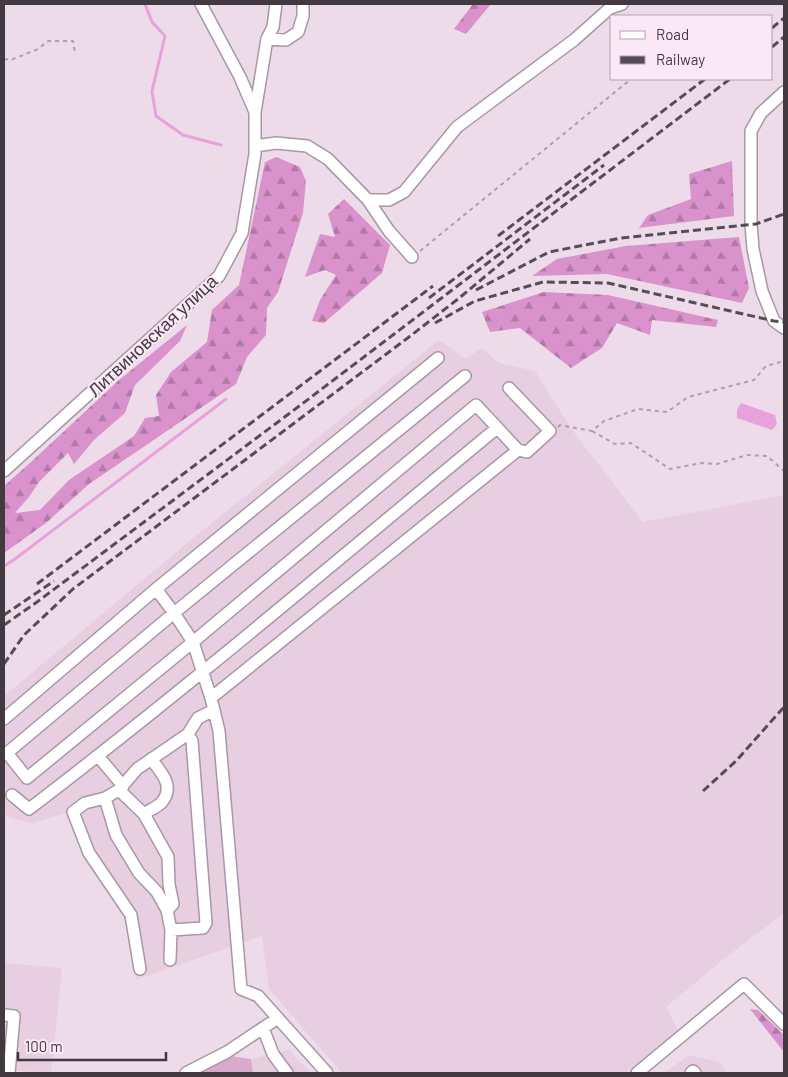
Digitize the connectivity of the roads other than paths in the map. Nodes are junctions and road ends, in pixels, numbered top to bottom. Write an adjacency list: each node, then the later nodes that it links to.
1 (201, 4): 7 (street, Литвиновская улица)
2 (276, 4): 5 (street)
3 (303, 4): 5 (street)
4 (622, 4): 9 (street)
5 (267, 39): 7 (street)
6 (784, 92): 11 (street)
7 (255, 112): 8 (street, Литвиновская улица)
8 (255, 146): 9 (street); 17 (street, Литвиновская улица)
9 (368, 200): 10 (street)
10 (412, 257)
11 (784, 328)
12 (438, 358): 18 (street)
13 (465, 376): 19 (street)
14 (509, 388): 16 (street)
15 (497, 428): 16 (street); 20 (street); 21 (street)
16 (518, 450): 22 (street)
17 (4, 471)
18 (156, 589): 19 (street); 23 (street)
19 (174, 613): 20 (street); 20 (street)
20 (193, 642): 21 (street)
21 (203, 672): 22 (street); 25 (street)
22 (212, 704): 24 (street); 38 (street)
23 (4, 718)
24 (188, 734): 26 (street); 34 (street)
25 (98, 756): 27 (street); 28 (street)
26 (151, 759): 27 (street); 30 (street)
27 (121, 788): 29 (street); 30 (street)
28 (12, 795)
29 (105, 798): 32 (street); 36 (street)
30 (144, 814): 31 (street)
31 (169, 884): 32 (street); 33 (street)
32 (157, 892): 33 (street)
33 (167, 910): 34 (street)
34 (171, 930): 35 (street)
35 (170, 960)
36 (140, 969)
37 (4, 1015): 41 (street)
38 (278, 1018): 40 (street); 44 (street)
39 (784, 1024): 45 (street)
40 (263, 1028): 42 (street); 43 (street)
41 (10, 1073)
42 (186, 1073)
43 (287, 1073)
44 (327, 1073)
45 (637, 1073)
46 (691, 1073): 47 (street)
47 (695, 1073)

